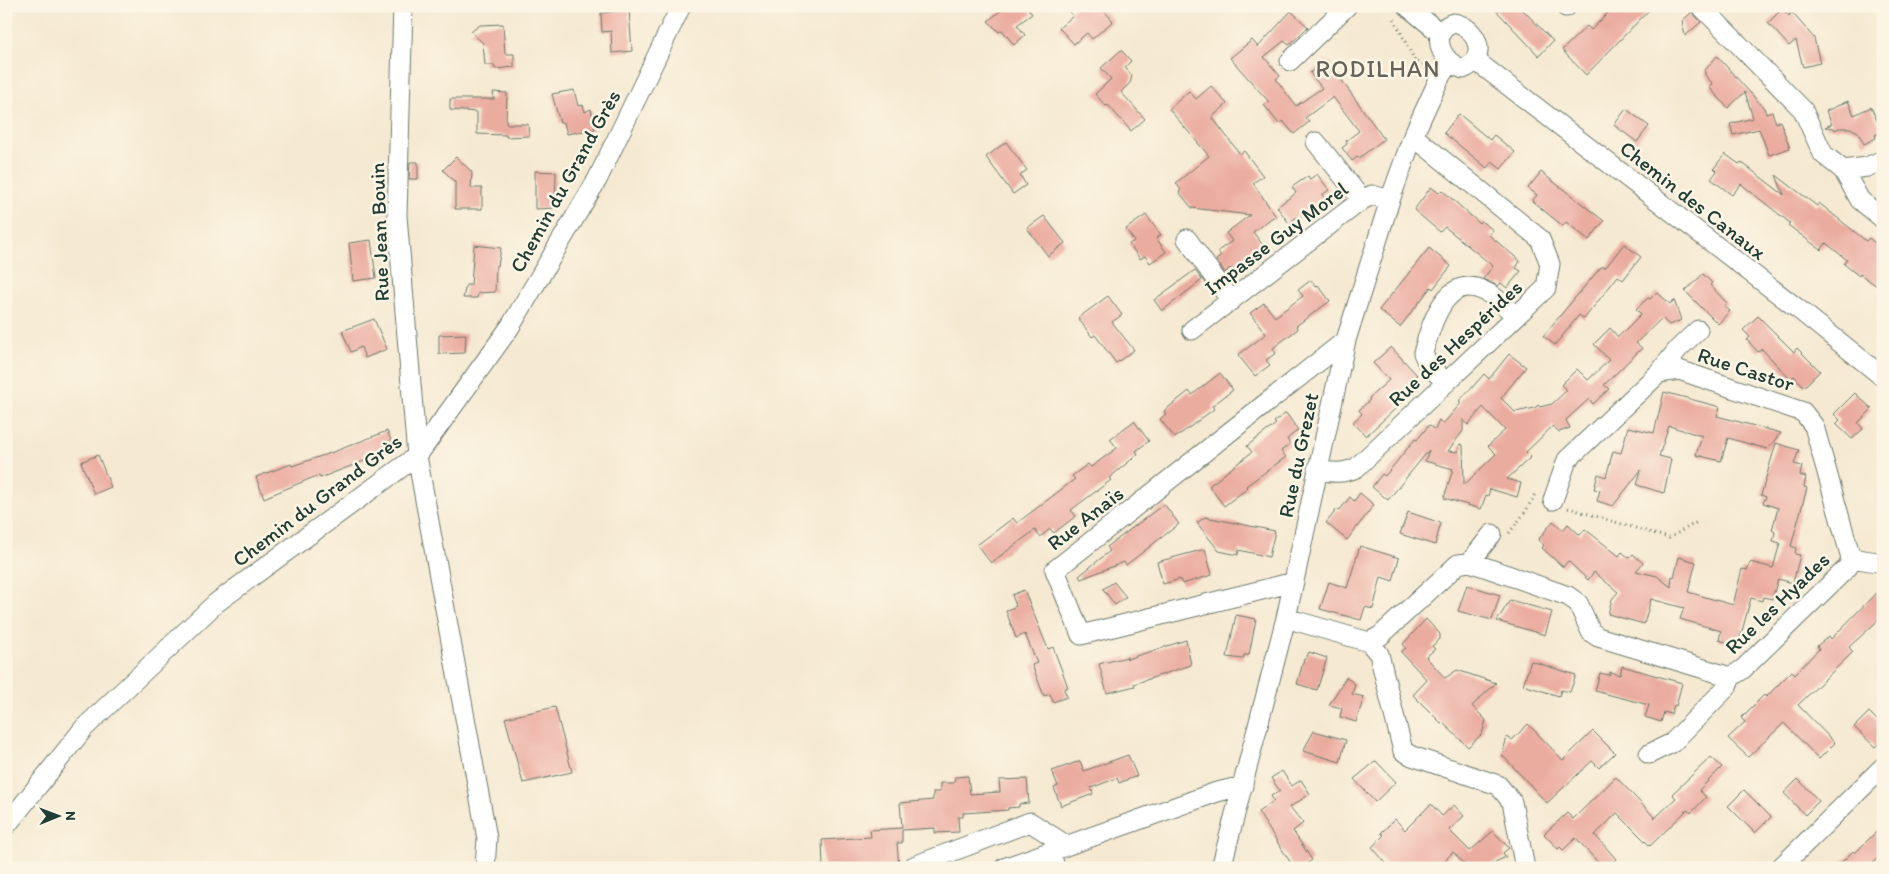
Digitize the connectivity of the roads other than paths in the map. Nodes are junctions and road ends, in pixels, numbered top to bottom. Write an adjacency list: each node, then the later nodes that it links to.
1 (403, 6): 26 (street, Rue Jean Bouin)
2 (681, 6): 26 (street, Chemin du Grand Grès)
3 (1347, 6): 8 (street)
4 (1407, 6): 6 (street)
5 (1701, 6): 13 (street)
6 (1450, 21): 7 (street); 9 (street)
7 (1475, 60): 9 (street); 24 (street, Chemin des Canaux)
8 (1290, 61)
9 (1450, 62): 10 (street, Rue du Grezet)
10 (1413, 136): 15 (street, Rue du Grezet); 19 (street, Rue des Hespérides)
11 (1316, 142): 14 (street)
12 (1883, 160): 13 (street)
13 (1843, 170): 16 (street)
14 (1362, 200): 15 (street, Impasse Guy Morel); 18 (street, Impasse Guy Morel)
15 (1390, 200): 22 (street, Rue du Grezet)
16 (1883, 219)
17 (1186, 240): 18 (street)
18 (1231, 301): 20 (street, Impasse Guy Morel)
19 (1516, 316): 25 (street, Rue des Hespérides); 25 (street)
20 (1192, 330)
21 (1698, 330): 23 (street)
22 (1346, 340): 27 (street, Rue du Grezet); 33 (street, Rue Anaïs)
23 (1659, 373): 28 (street); 30 (street, Rue Castor)
24 (1883, 377)
25 (1446, 383): 27 (street, Rue des Hespérides)
26 (417, 456): 40 (street, Chemin du Grand Grès); 42 (street, Rue Jean Bouin)
27 (1317, 469): 33 (street, Rue du Grezet)
28 (1553, 500)
29 (1492, 534): 31 (street)
30 (1852, 558): 32 (street, Rue les Hyades); 36 (street, Rue les Hyades)
31 (1470, 562): 35 (street); 36 (street, Rue les Hyades)
32 (1883, 564)
33 (1294, 582): 34 (street, Rue du Grezet)
34 (1286, 618): 35 (street); 39 (street, Rue du Grezet)
35 (1369, 642): 46 (street)
36 (1731, 677): 37 (street)
37 (1649, 754)
38 (1883, 767): 47 (street)
39 (1243, 786): 41 (street); 45 (street, Rue du Grezet)
40 (6, 826)
41 (1057, 855): 43 (street); 44 (street)
42 (485, 868)
43 (914, 868)
44 (1004, 868)
45 (1221, 868)
46 (1525, 868)
47 (1780, 868)

